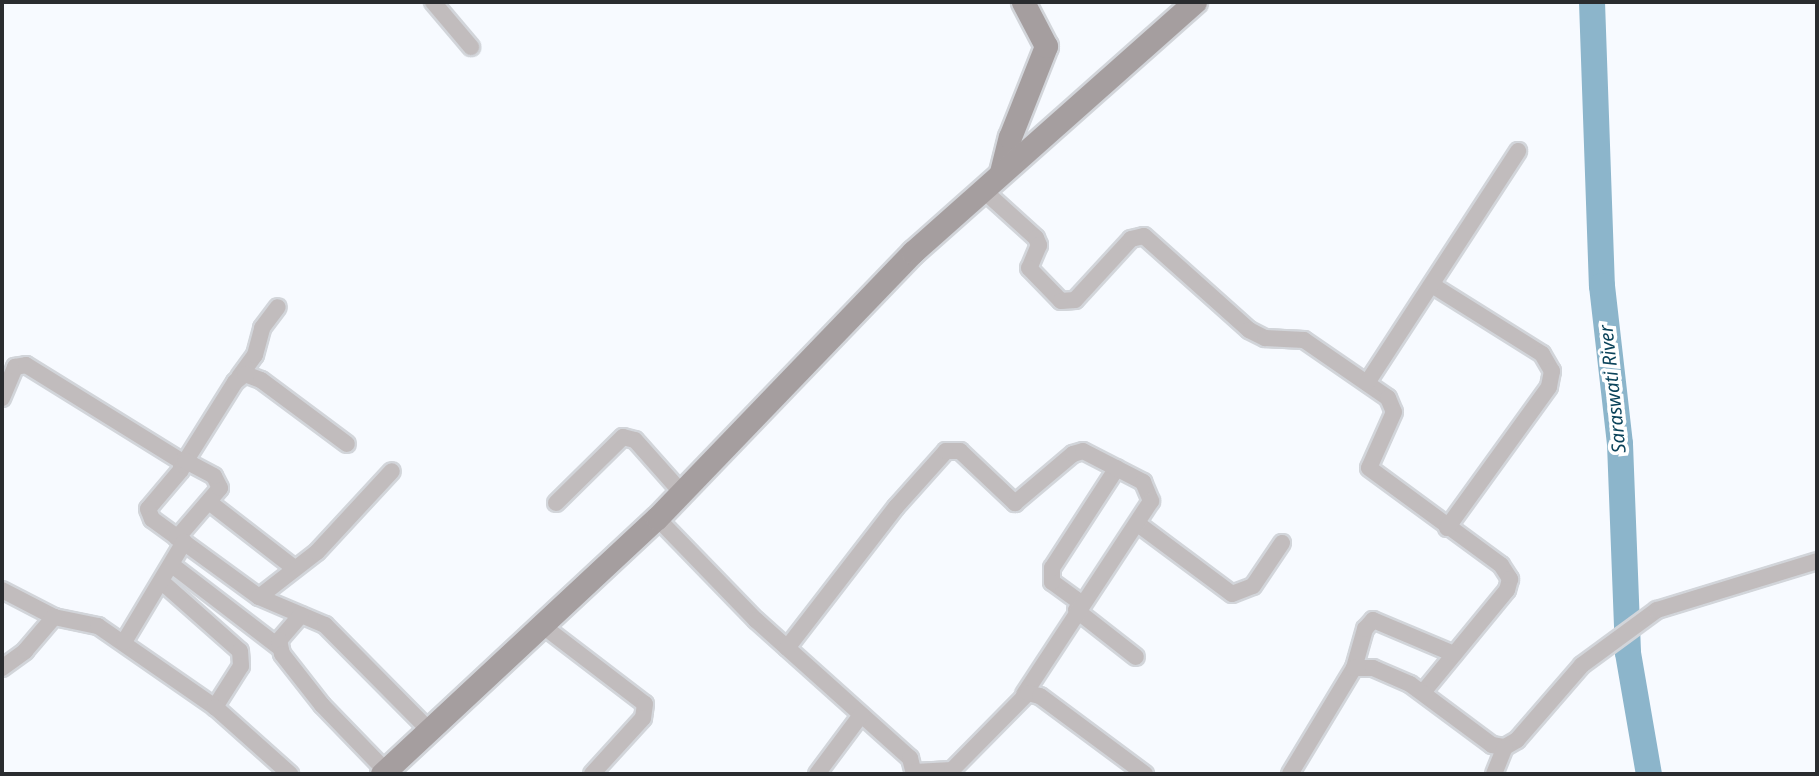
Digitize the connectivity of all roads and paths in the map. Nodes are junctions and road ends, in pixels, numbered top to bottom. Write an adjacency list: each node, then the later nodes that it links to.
1 (433, 2): 4 (street)
2 (1023, 2): 6 (street)
3 (1195, 2): 6 (street)
4 (471, 47)
5 (1518, 151): 8 (street)
6 (1001, 172): 7 (street)
7 (982, 189): 11 (street); 17 (street)
8 (1432, 285): 11 (street); 22 (street)
9 (278, 307): 10 (street)
10 (239, 377): 13 (street); 14 (street)
11 (1367, 383): 22 (street)
12 (2, 397): 14 (street)
13 (347, 444)
14 (184, 463): 18 (street); 23 (street)
15 (1116, 468): 21 (street); 31 (street); 37 (street)
16 (392, 471): 27 (street)
17 (682, 493): 19 (street); 20 (street)
18 (209, 502): 23 (street); 27 (street)
19 (556, 503)
20 (657, 518): 34 (street); 37 (street)
21 (1138, 524): 24 (street); 31 (street)
22 (1447, 528): 38 (street)
23 (181, 540): 26 (street); 30 (street)
24 (1282, 543)
25 (1817, 561): 47 (street)
26 (172, 565): 28 (street); 36 (street)
27 (294, 568): 30 (street)
28 (162, 582): 35 (street); 44 (street)
29 (2, 590): 33 (street)
30 (259, 597): 32 (street)
31 (1078, 607): 39 (street); 43 (street)
32 (301, 615): 36 (street); 46 (street)
33 (54, 617): 35 (street); 40 (street)
34 (542, 625): 46 (street); 52 (street)
35 (124, 642): 44 (street)
36 (279, 647): 49 (street)
37 (787, 648): 45 (street)
38 (1454, 654): 41 (street); 42 (street)
39 (1136, 657)
40 (2, 668)
41 (1354, 668): 42 (street); 54 (street)
42 (1424, 691): 47 (street)
43 (1024, 694): 48 (street); 50 (street)
44 (215, 707): 51 (street)
45 (862, 715): 50 (street); 53 (street)
46 (429, 730): 49 (street)
47 (1505, 747): 55 (street)
48 (1134, 771)
49 (384, 772)
50 (915, 773)
51 (290, 774)
52 (592, 774)
53 (817, 774)
54 (1290, 774)
55 (1494, 774)

